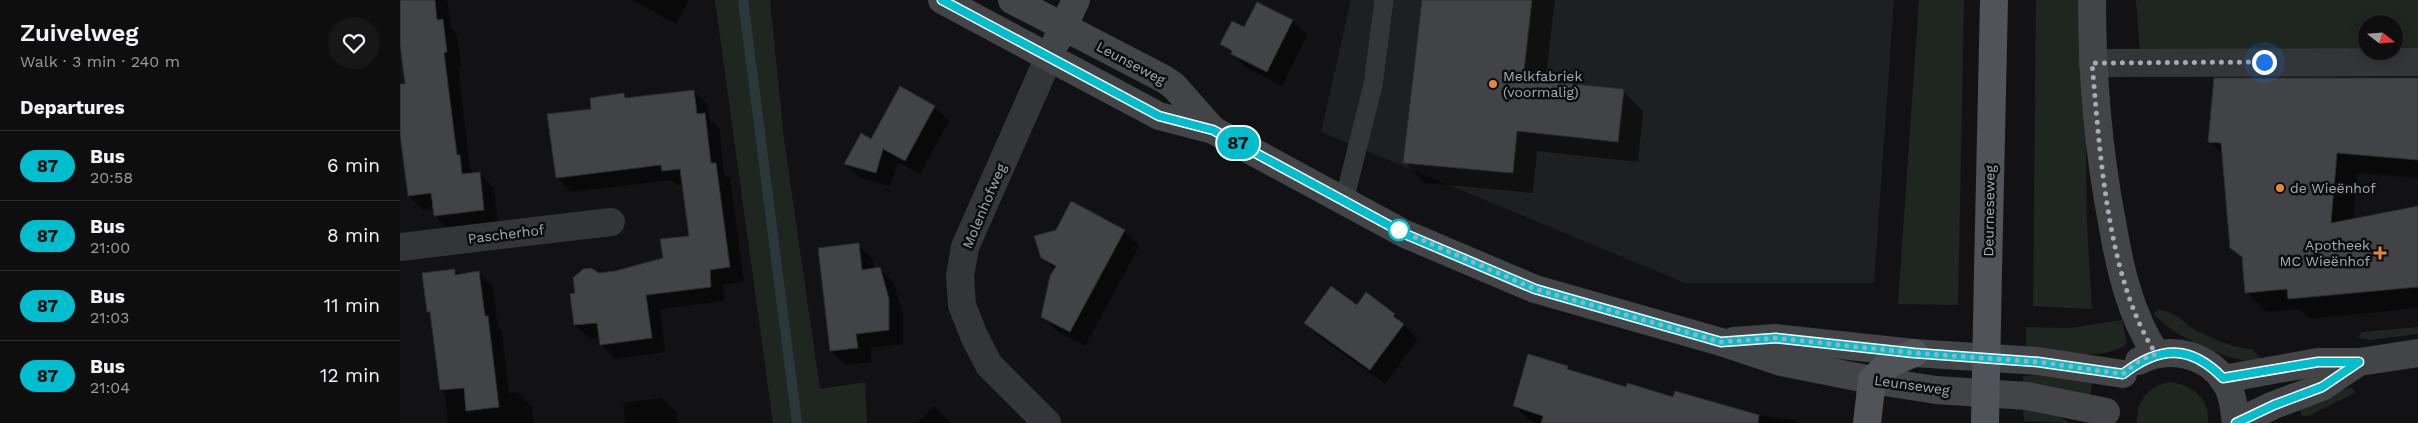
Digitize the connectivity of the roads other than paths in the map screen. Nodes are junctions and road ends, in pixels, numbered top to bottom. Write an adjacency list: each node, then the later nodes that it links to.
1 (942, 0): 8 (main road, Leunseweg)
2 (1012, 0): 7 (main road, Leunseweg)
3 (1076, 0): 7 (main road)
4 (1384, 0): 12 (lane)
5 (1994, 0): 26 (main road, Deurneseweg, bridge)
6 (2092, 0): 10 (main road)
7 (1063, 27): 8 (main road); 11 (main road, Leunseweg)
8 (1049, 57): 11 (main road, Leunseweg); 24 (street, Molenhofweg)
9 (2418, 62): 10 (street)
10 (2092, 63): 18 (main road)
11 (1213, 130): 12 (main road, Leunseweg)
12 (1344, 201): 15 (main road, Leunseweg)
13 (611, 222): 14 (street, Pascherhof)
14 (400, 247)
15 (1721, 342): 16 (main road, Leunseweg); 22 (main road, Leunseweg)
16 (1914, 353): 20 (main road, Leunseweg); 22 (main road)
17 (2418, 353): 19 (main road)
18 (2156, 354): 20 (main road); 21 (main road)
19 (2359, 362): 21 (main road); 27 (main road)
20 (2123, 374): 23 (main road)
21 (2223, 378): 27 (main road)
22 (1872, 380): 23 (main road, Leunseweg); 25 (main road)
23 (2106, 417)
24 (1047, 423)
25 (1867, 423)
26 (1985, 423)
27 (2236, 423)

